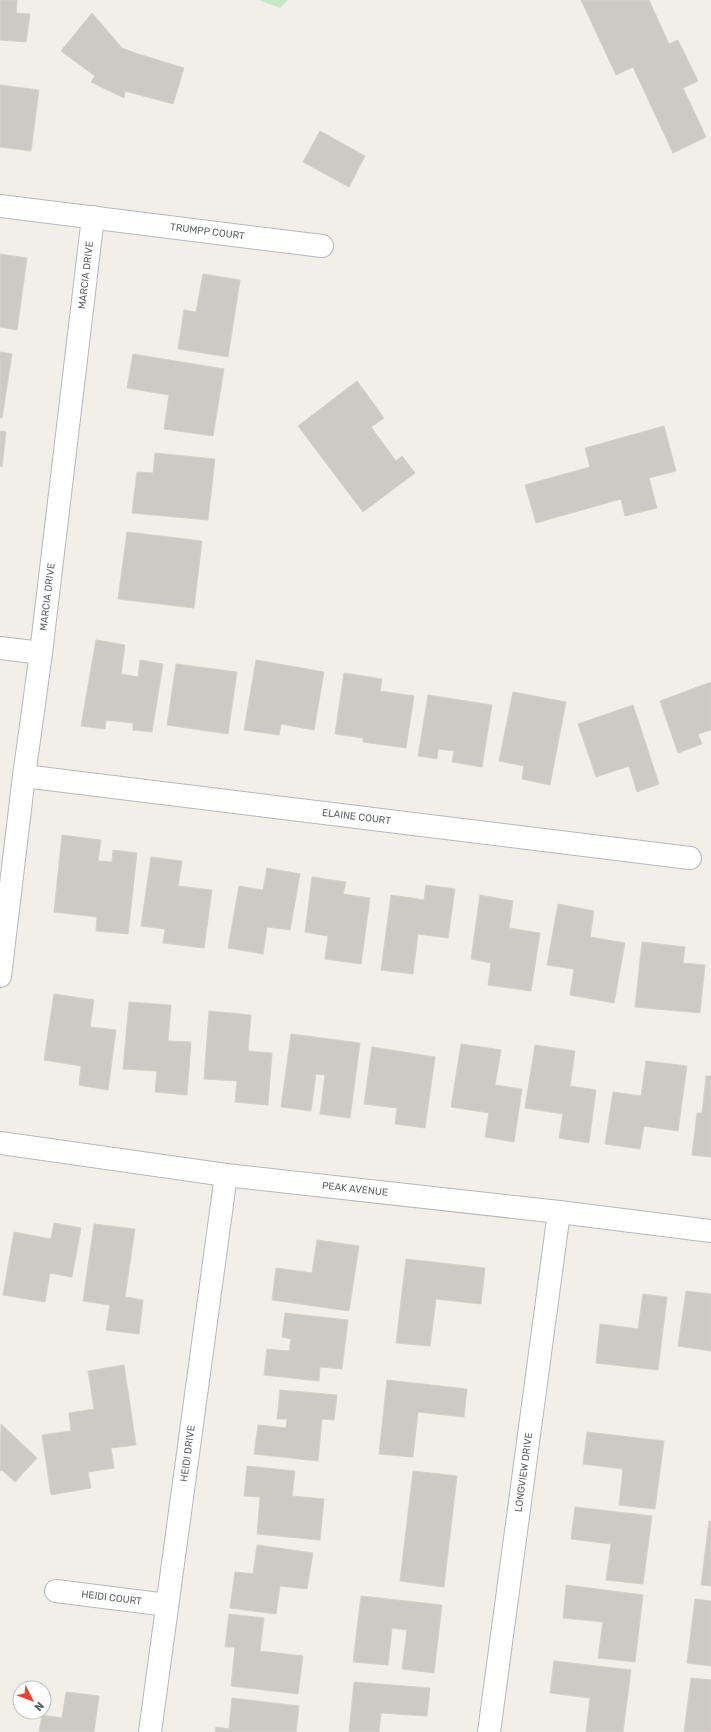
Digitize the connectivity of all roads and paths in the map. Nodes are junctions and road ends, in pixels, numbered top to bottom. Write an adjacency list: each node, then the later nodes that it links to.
1 (0, 206): 2 (street, TRUMPP COURT)
2 (93, 218): 3 (street, TRUMPP COURT); 5 (street, MARCIA DRIVE)
3 (322, 246)
4 (0, 648): 5 (street)
5 (41, 653): 6 (street, MARCIA DRIVE)
6 (24, 776): 7 (street, ELAINE COURT); 8 (street, MARCIA DRIVE)
7 (690, 858)
8 (0, 976)
9 (0, 1143): 10 (street, PEAK AVENUE)
10 (226, 1175): 11 (street, PEAK AVENUE); 14 (street, HEIDI DRIVE)
11 (559, 1212): 12 (street, PEAK AVENUE); 16 (street, LONGVIEW DRIVE)
12 (711, 1231)
13 (56, 1591): 14 (street, HEIDI COURT)
14 (166, 1605): 15 (street, HEIDI DRIVE)
15 (150, 1732)
16 (489, 1732)

